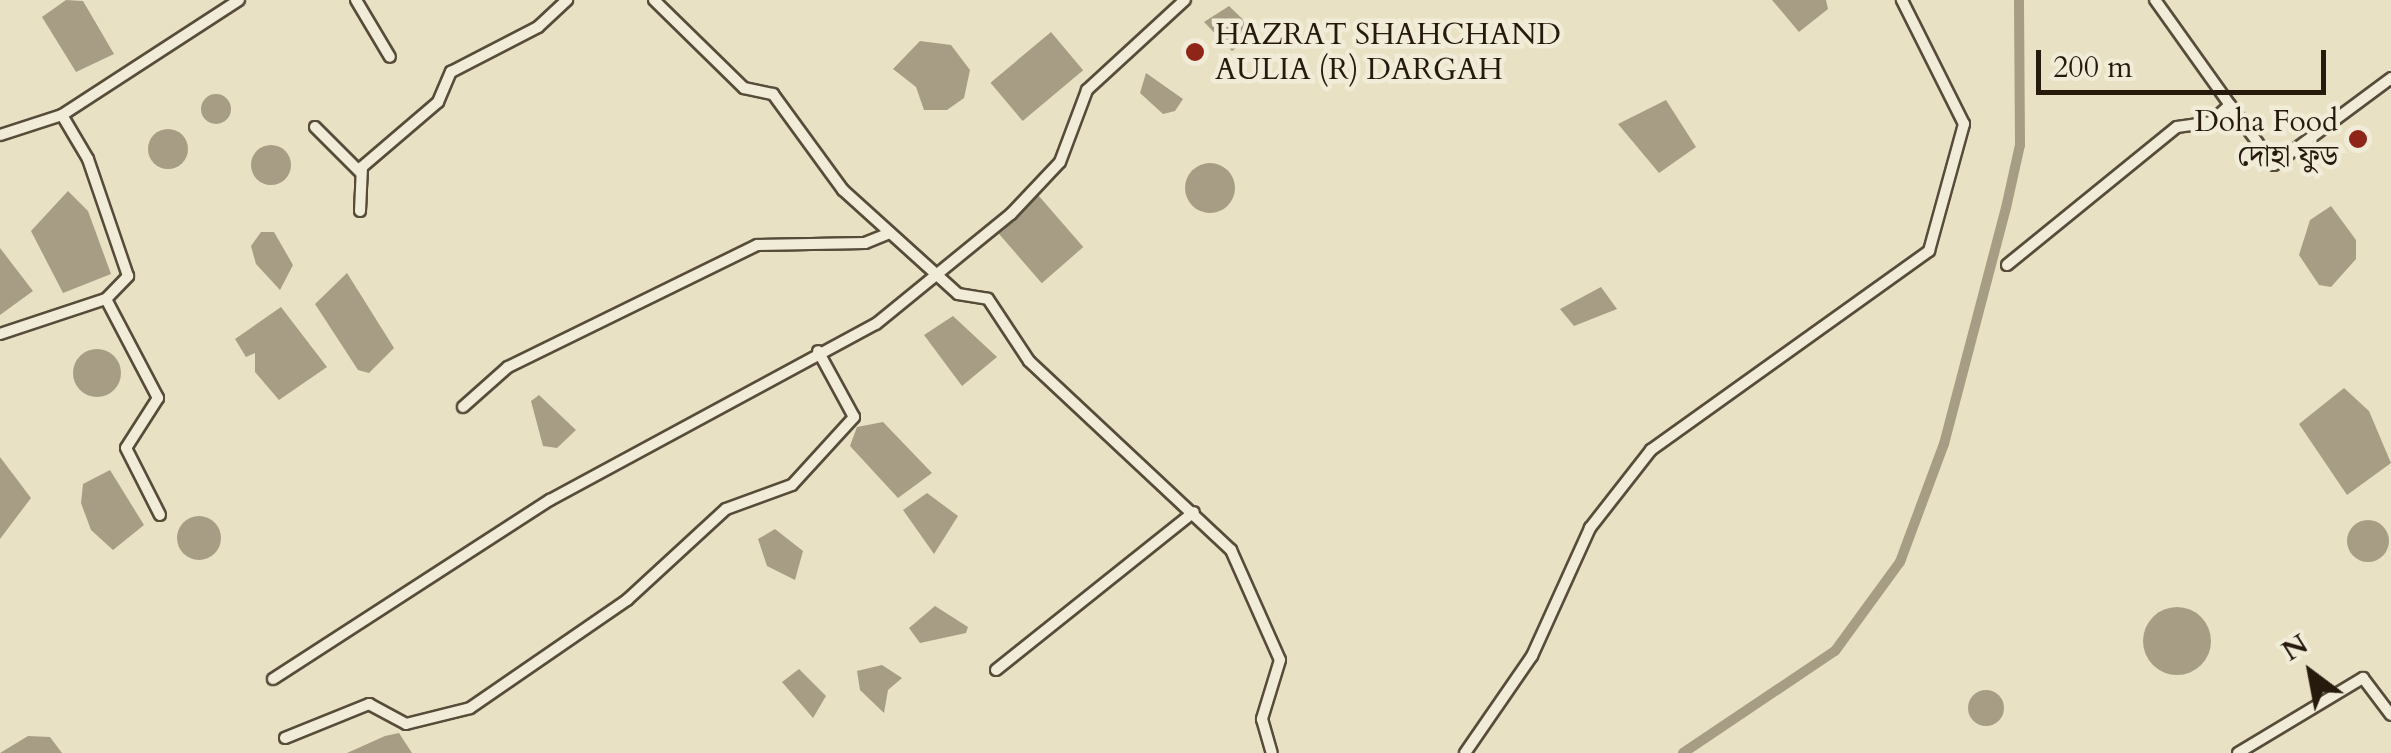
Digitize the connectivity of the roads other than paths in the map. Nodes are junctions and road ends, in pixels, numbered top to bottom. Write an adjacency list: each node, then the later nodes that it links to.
1 (239, 0): 11 (street)
2 (356, 0): 8 (street)
3 (568, 0): 14 (street)
4 (654, 0): 16 (street)
5 (1185, 0): 18 (street)
6 (1902, 0): 30 (street)
7 (2155, 0): 10 (street)
8 (390, 57)
9 (2391, 78): 10 (street)
10 (2230, 106): 17 (street)
11 (62, 115): 13 (street); 19 (street)
12 (315, 127): 14 (street)
13 (0, 135)
14 (360, 172): 15 (street)
15 (360, 211)
16 (890, 233): 18 (street); 22 (street)
17 (2007, 265)
18 (937, 274): 21 (street); 23 (street)
19 (106, 300): 20 (street); 24 (street)
20 (0, 334)
21 (818, 351): 26 (street); 28 (street)
22 (463, 406)
23 (1194, 512): 25 (street); 29 (street)
24 (160, 515)
25 (996, 670)
26 (273, 679)
27 (2391, 715): 31 (street)
28 (285, 738)
29 (1272, 753)
30 (1466, 753)
31 (2238, 753)

